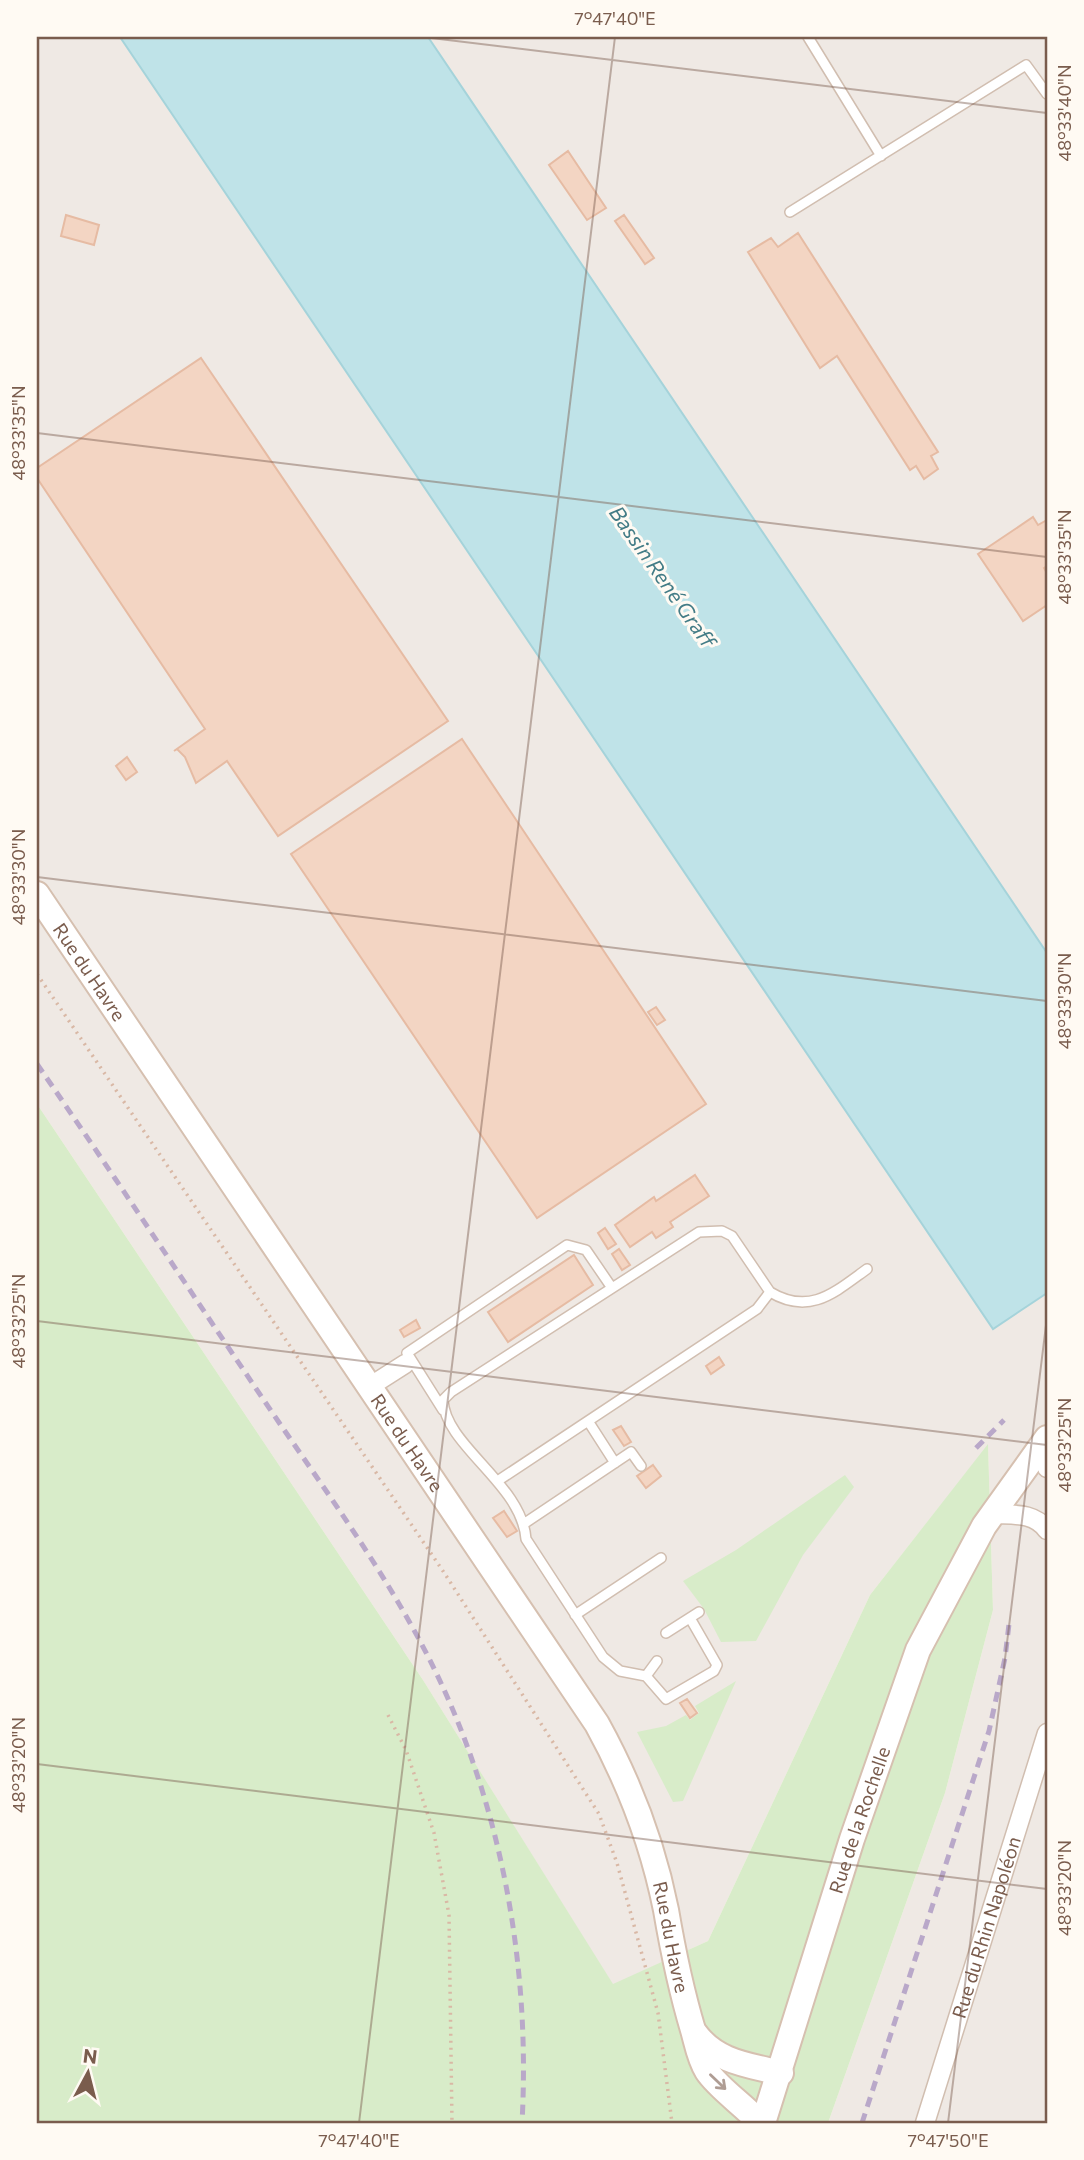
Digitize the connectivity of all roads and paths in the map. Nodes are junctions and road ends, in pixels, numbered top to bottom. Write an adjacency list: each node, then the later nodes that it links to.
1 (808, 37): 3 (lane)
2 (1047, 94): 3 (lane)
3 (881, 156): 4 (lane)
4 (790, 212)
5 (37, 894): 11 (main road, Rue du Havre)
6 (37, 974): 34 (path)
7 (867, 1269): 9 (lane)
8 (612, 1288): 9 (lane); 10 (lane); 12 (lane)
9 (770, 1292): 13 (lane)
10 (408, 1362): 11 (street); 12 (lane)
11 (369, 1387): 31 (main road, Rue du Havre)
12 (444, 1411): 17 (lane)
13 (588, 1421): 15 (lane); 17 (lane)
14 (1045, 1450): 18 (main road)
15 (615, 1463): 16 (lane); 19 (lane)
16 (641, 1466)
17 (499, 1480): 19 (lane)
18 (988, 1520): 20 (street); 32 (main road, Rue de la Rochelle)
19 (525, 1523): 23 (lane)
20 (1047, 1530)
21 (662, 1558): 23 (lane)
22 (699, 1612): 24 (lane)
23 (575, 1615): 27 (lane)
24 (690, 1618): 25 (lane); 27 (lane)
25 (666, 1633)
26 (657, 1661): 27 (lane)
27 (646, 1675)
28 (388, 1715): 33 (path)
29 (1047, 1734): 30 (street, Rue du Rhin Napoléon)
30 (1045, 1751): 36 (street, Rue du Rhin Napoléon)
31 (692, 2029): 32 (main road, Rue du Havre); 35 (main road, Rue du Havre, one-way to 35)
32 (781, 2073): 35 (main road, Rue de la Rochelle)
33 (452, 2123)
34 (672, 2123)
35 (762, 2123)
36 (925, 2123)

